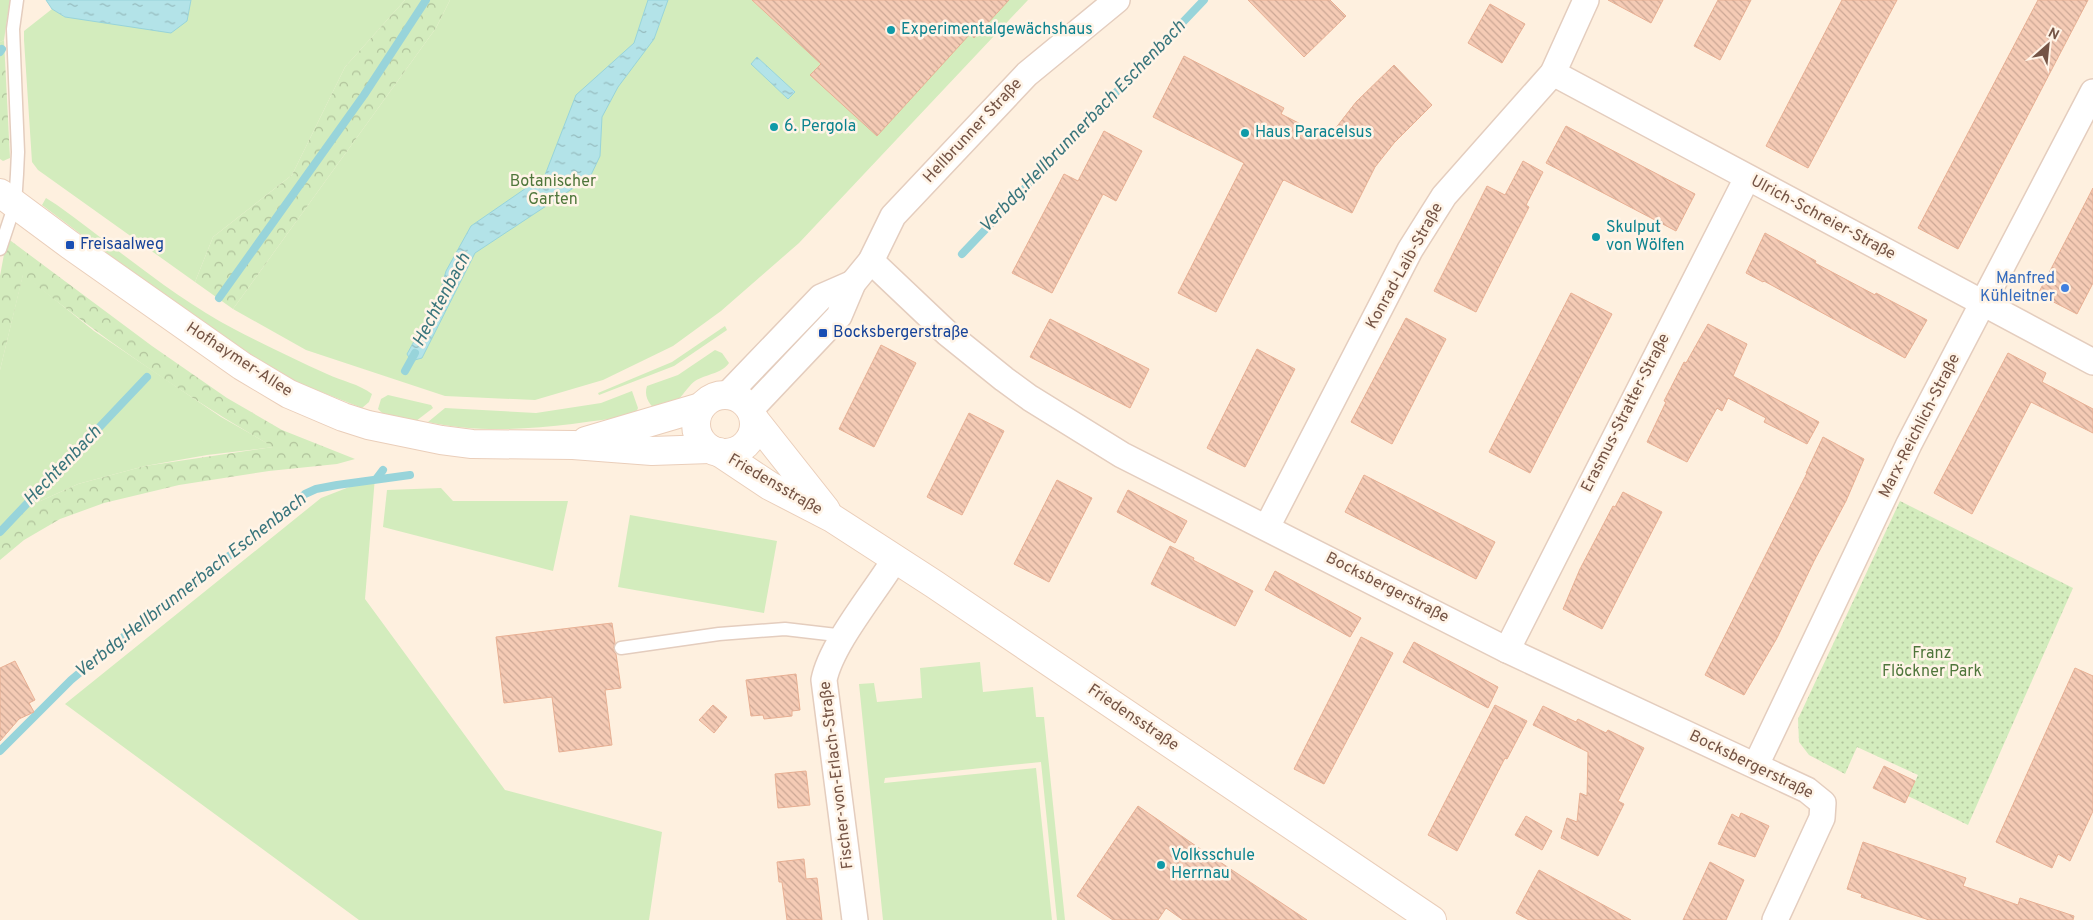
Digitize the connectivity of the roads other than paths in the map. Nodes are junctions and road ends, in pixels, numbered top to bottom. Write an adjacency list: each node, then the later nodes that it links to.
1 (17, 0): 7 (lane)
2 (1117, 0): 9 (street, Hellbrunner Straße)
3 (1586, 0): 4 (street, Konrad-Laib-Straße)
4 (1553, 73): 6 (street, Ulrich-Schreier-Straße); 19 (street, Konrad-Laib-Straße)
5 (2093, 92): 11 (street, Marx-Reichlich-Straße)
6 (1747, 178): 11 (street, Ulrich-Schreier-Straße); 23 (street, Erasmus-Stratter-Straße)
7 (7, 199): 8 (lane); 16 (street, Hofhaymer-Allee)
8 (0, 249)
9 (871, 261): 10 (street, Hellbrunner Straße); 19 (street, Bocksbergerstraße)
10 (853, 283): 13 (street, Hellbrunner Straße); 15 (street, Hellbrunner Straße)
11 (1982, 303): 12 (street, Ulrich-Schreier-Straße); 24 (street, Marx-Reichlich-Straße)
12 (2093, 362)
13 (727, 395): 14 (street); 15 (street)
14 (701, 407): 16 (street, Hofhaymer-Allee); 17 (street)
15 (752, 415): 17 (street); 18 (street, Friedensstraße)
16 (573, 445): 17 (street, Hofhaymer-Allee)
17 (715, 450): 18 (street, Friedensstraße)
18 (832, 518): 20 (street, Friedensstraße)
19 (1267, 527): 23 (street, Bocksbergerstraße)
20 (895, 559): 21 (street, Fischer-von-Erlach-Straße); 26 (street, Friedensstraße)
21 (845, 636): 22 (lane); 25 (street, Fischer-von-Erlach-Straße)
22 (620, 648)
23 (1507, 650): 24 (street, Bocksbergerstraße)
24 (1756, 765): 27 (street, Bocksbergerstraße)
25 (854, 920)
26 (1432, 920)
27 (1775, 920)

